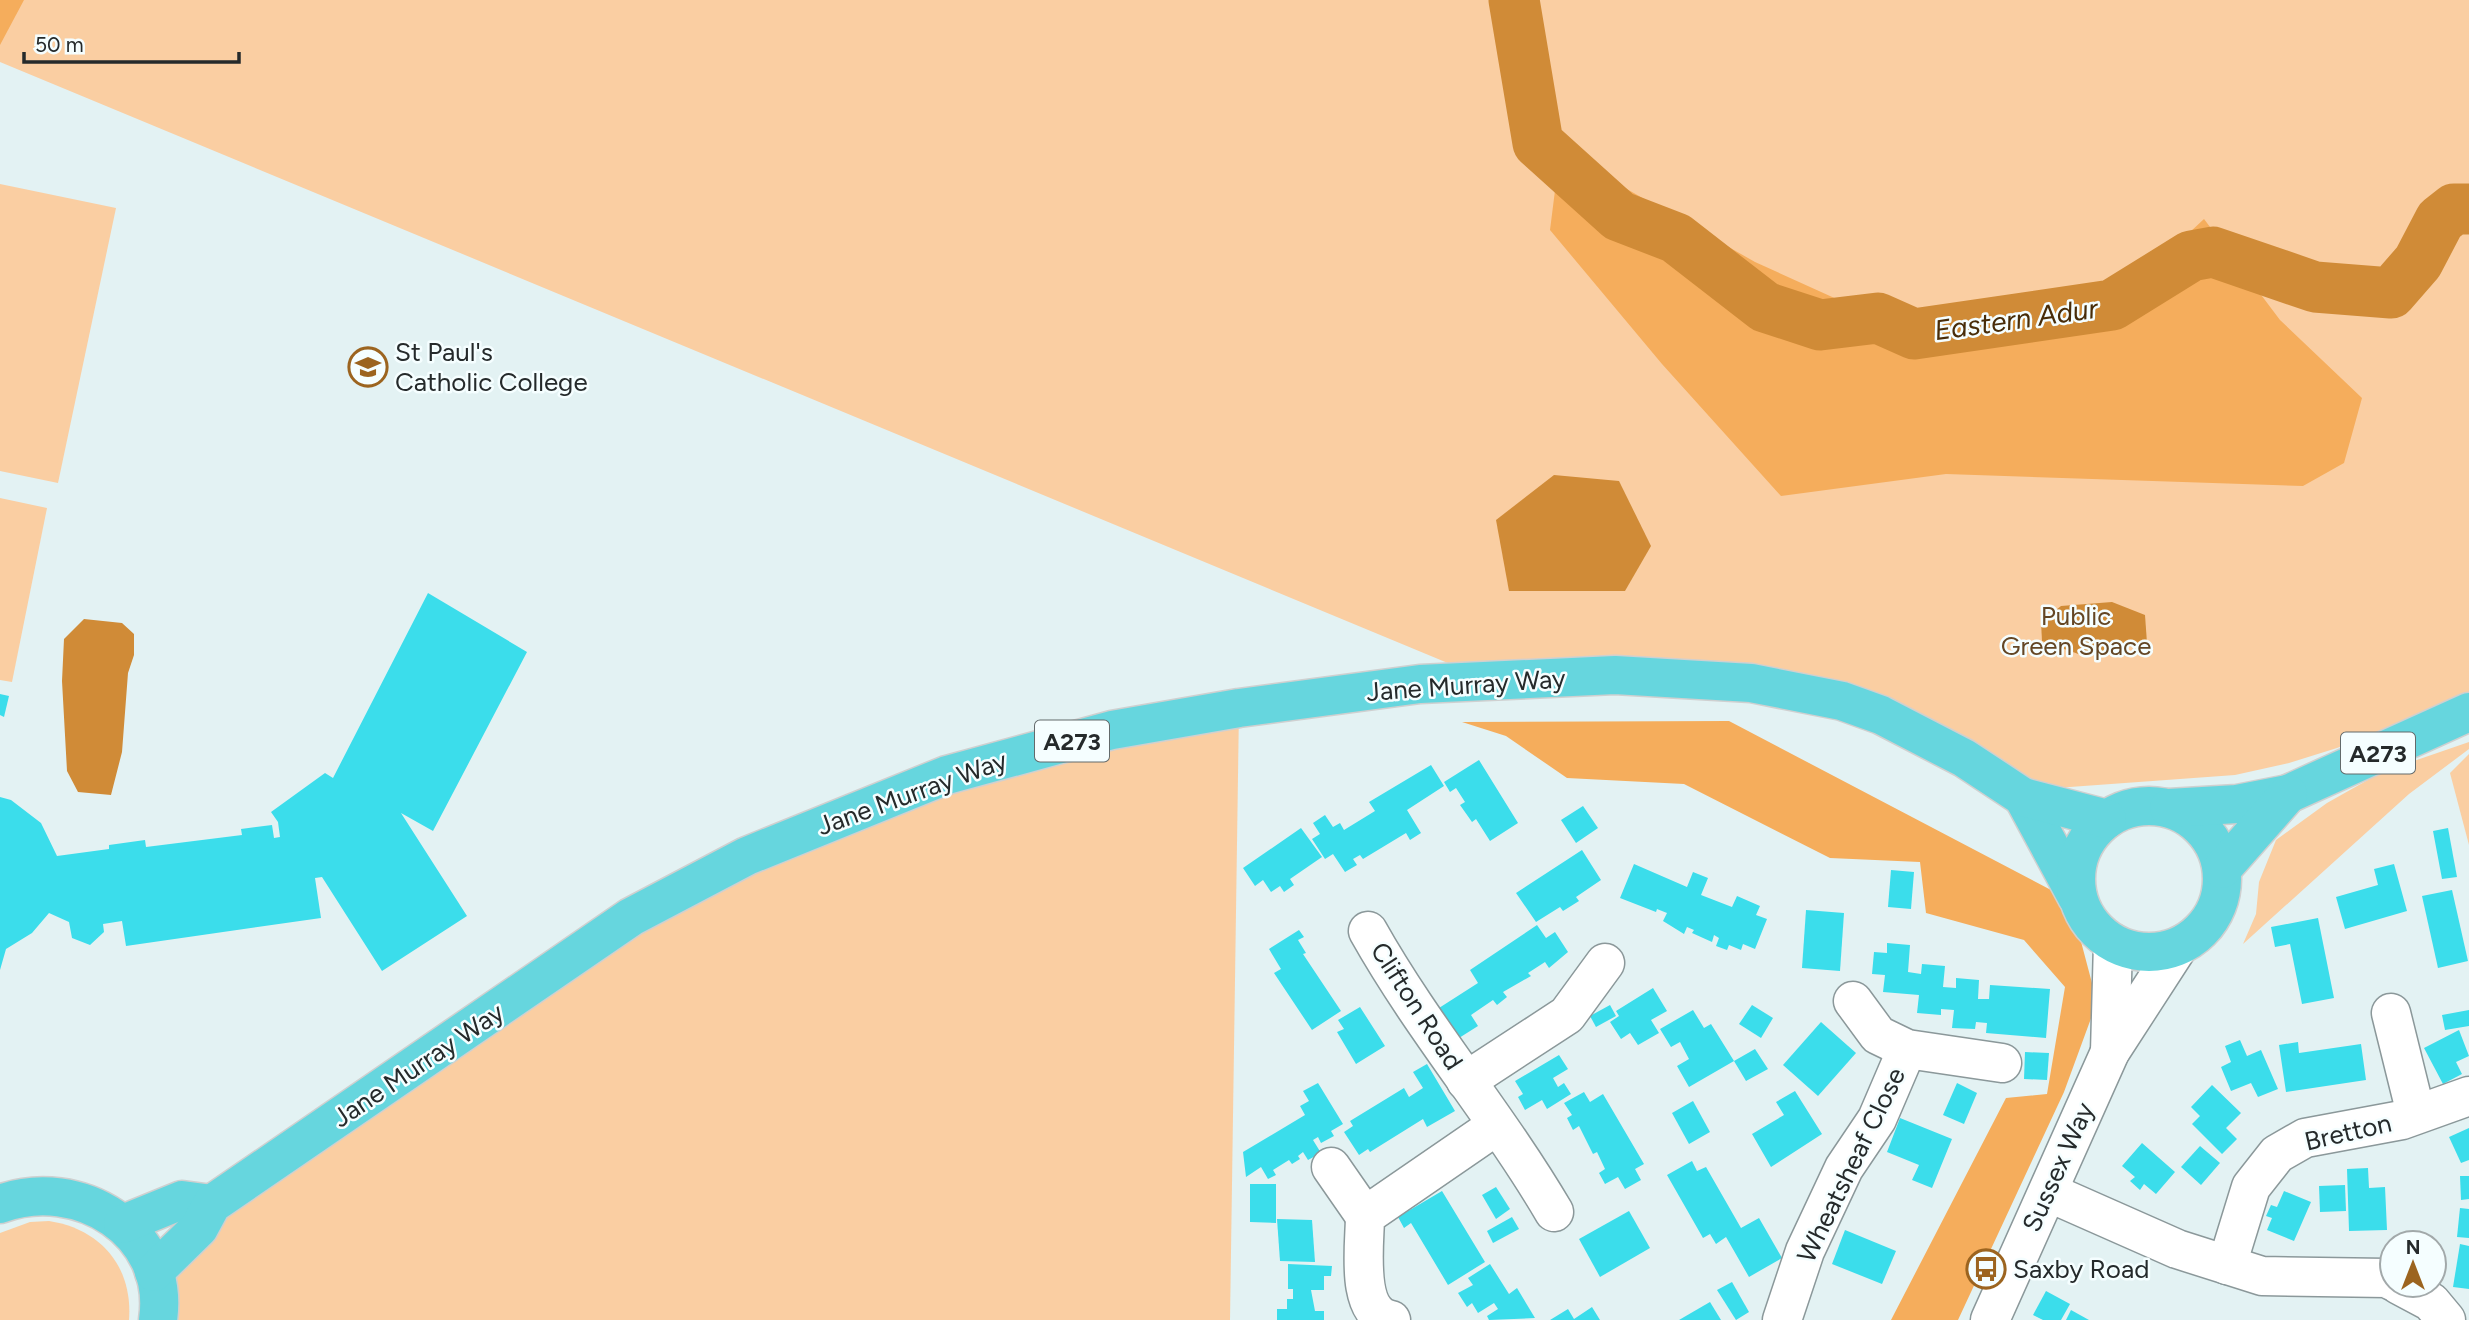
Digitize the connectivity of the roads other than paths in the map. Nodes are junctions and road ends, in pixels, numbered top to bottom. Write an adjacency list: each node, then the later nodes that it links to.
1 (2469, 712): 2 (main road, A273)
2 (2288, 794): 4 (main road, A273); 6 (main road, A273)
3 (2023, 797): 5 (main road, Jane Murray Way / A273); 7 (main road, Jane Murray Way / A273); 23 (main road, Jane Murray Way / A273)
4 (2169, 808): 5 (main road); 6 (main road)
5 (2107, 819): 7 (main road)
6 (2222, 869): 10 (main road)
7 (2077, 898): 9 (main road)
8 (1368, 931): 17 (street, Clifton Road)
9 (2113, 943): 10 (main road); 15 (street, Sussex Way)
10 (2178, 947): 15 (street, Sussex Way)
11 (1605, 963): 17 (street, Clifton Road)
12 (1853, 1001): 14 (street, Wheatsheaf Close)
13 (2391, 1013): 19 (street, Bretton)
14 (1907, 1049): 16 (street, Wheatsheaf Close); 34 (street, Wheatsheaf Close)
15 (2110, 1052): 22 (street, Sussex Way)
16 (2002, 1063)
17 (1466, 1081): 20 (street, Clifton Road)
18 (2469, 1096): 19 (street, Bretton)
19 (2416, 1114): 28 (street, Bretton)
20 (1496, 1126): 25 (street, Clifton Road); 26 (street)
21 (1331, 1167): 26 (street)
22 (2048, 1192): 28 (street); 35 (street, Sussex Way)
23 (212, 1204): 27 (main road); 29 (main road, Jane Murray Way / A273)
24 (0, 1205): 27 (main road)
25 (1554, 1212)
26 (1365, 1216): 33 (street)
27 (123, 1224): 29 (main road)
28 (2227, 1265): 30 (street)
29 (154, 1272): 32 (main road)
30 (2378, 1278)
31 (2425, 1299): 36 (street)
32 (158, 1320)
33 (1385, 1320)
34 (1782, 1320)
35 (1990, 1320)
36 (2446, 1320)

